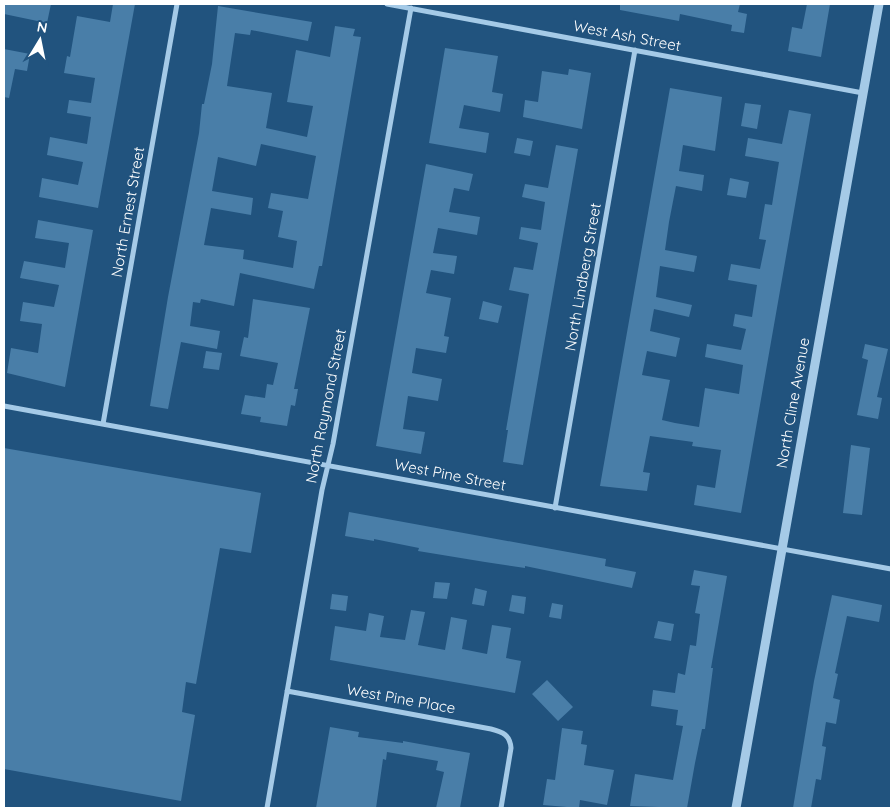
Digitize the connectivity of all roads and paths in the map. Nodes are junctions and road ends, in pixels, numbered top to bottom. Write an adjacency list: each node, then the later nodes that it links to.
1 (177, 4): 8 (street, North Ernest Street)
2 (387, 4): 4 (street, West Ash Street)
3 (879, 4): 6 (street, North Cline Avenue)
4 (411, 8): 5 (street, West Ash Street); 9 (street, North Raymond Street)
5 (635, 50): 6 (street, West Ash Street); 10 (street, North Lindberg Street)
6 (863, 93): 11 (street, North Cline Avenue)
7 (4, 406): 8 (street, West Pine Street)
8 (102, 424): 9 (street, West Pine Street)
9 (328, 465): 10 (street, West Pine Street); 13 (street, North Raymond Street)
10 (555, 508): 11 (street, West Pine Street)
11 (781, 549): 12 (street, West Pine Street); 16 (street, North Cline Avenue)
12 (891, 569)
13 (287, 691): 14 (street, North Raymond Street); 15 (street, West Pine Place)
14 (267, 808)
15 (500, 808)
16 (736, 808)

